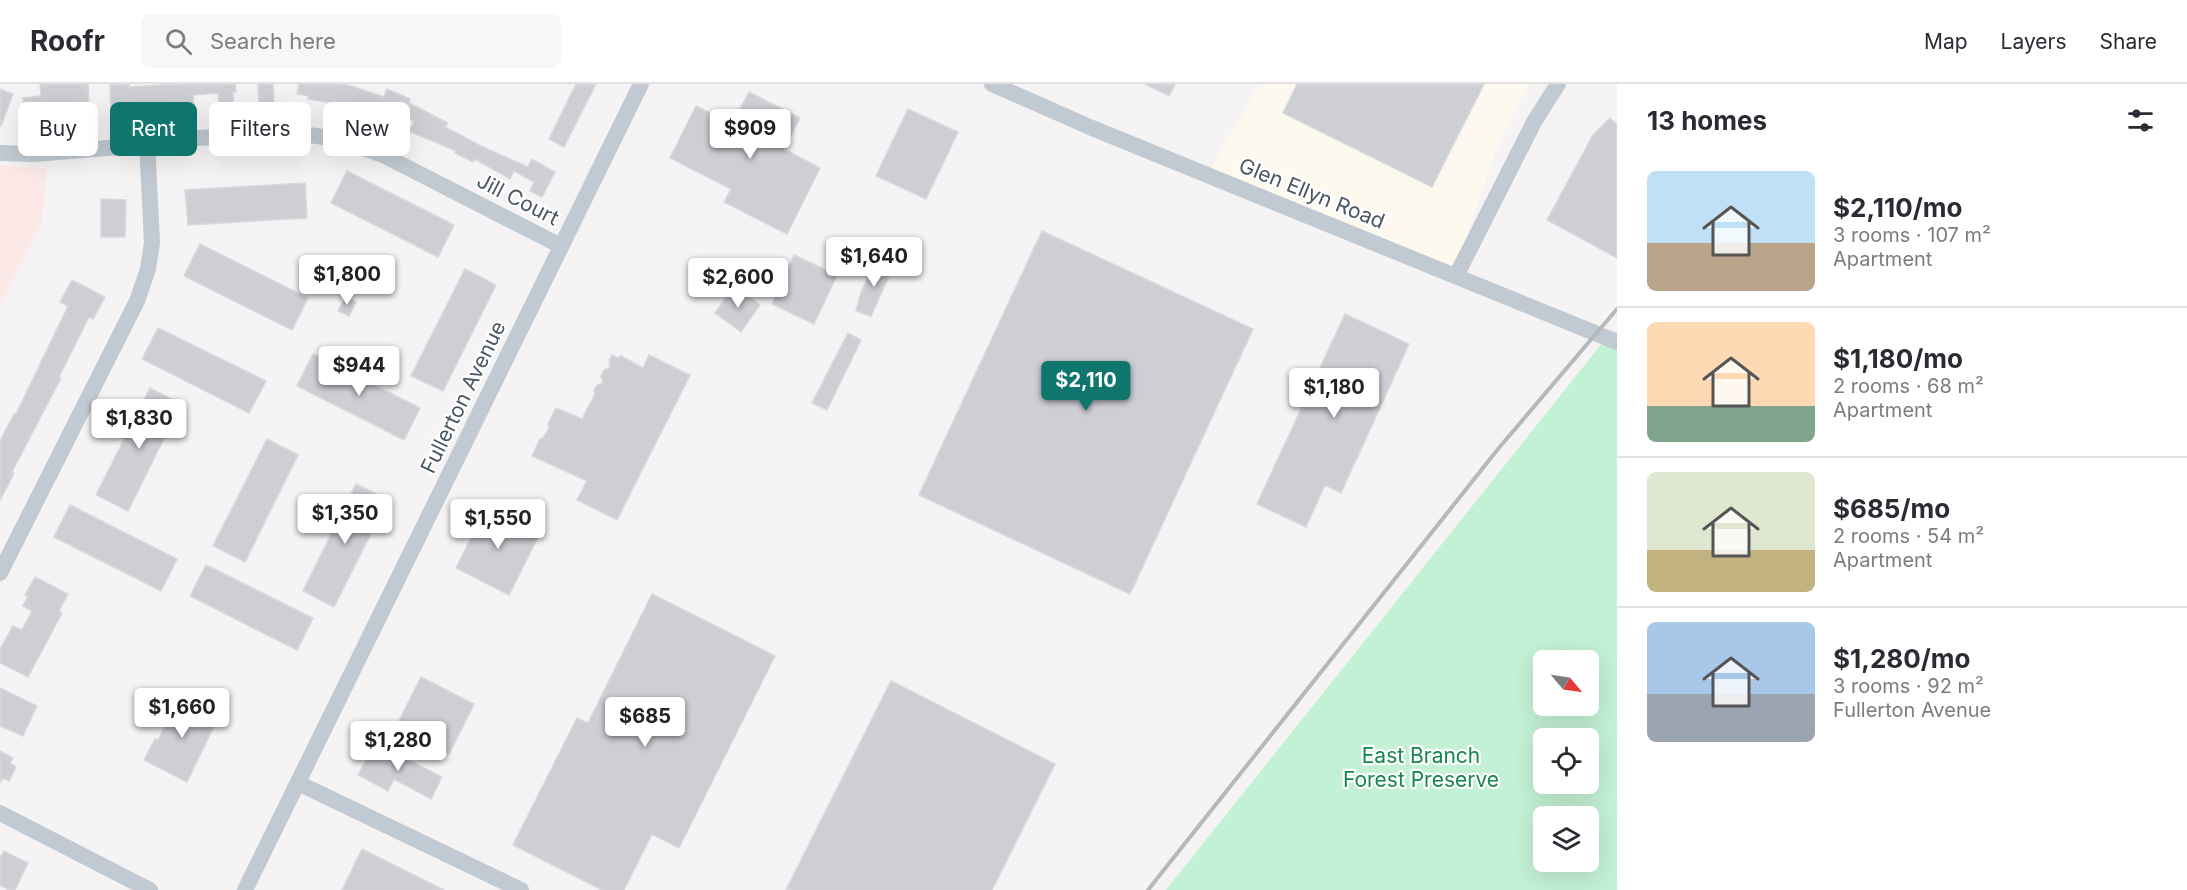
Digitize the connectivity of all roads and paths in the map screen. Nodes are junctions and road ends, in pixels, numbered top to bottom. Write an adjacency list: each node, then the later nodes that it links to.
1 (641, 84): 8 (street, Fullerton Avenue)
2 (992, 84): 9 (street, Glen Ellyn Road)
3 (1558, 84): 9 (street)
4 (197, 138): 8 (street, Jill Court)
5 (110, 148): 6 (street, Jill Court)
6 (0, 153)
7 (148, 156): 11 (street)
8 (561, 246): 12 (street, Fullerton Avenue)
9 (1456, 276): 10 (street, Glen Ellyn Road)
10 (1617, 342)
11 (0, 573)
12 (298, 783): 15 (street, Fullerton Avenue); 16 (street)
13 (0, 813): 14 (street)
14 (150, 890)
15 (245, 890)
16 (521, 890)

